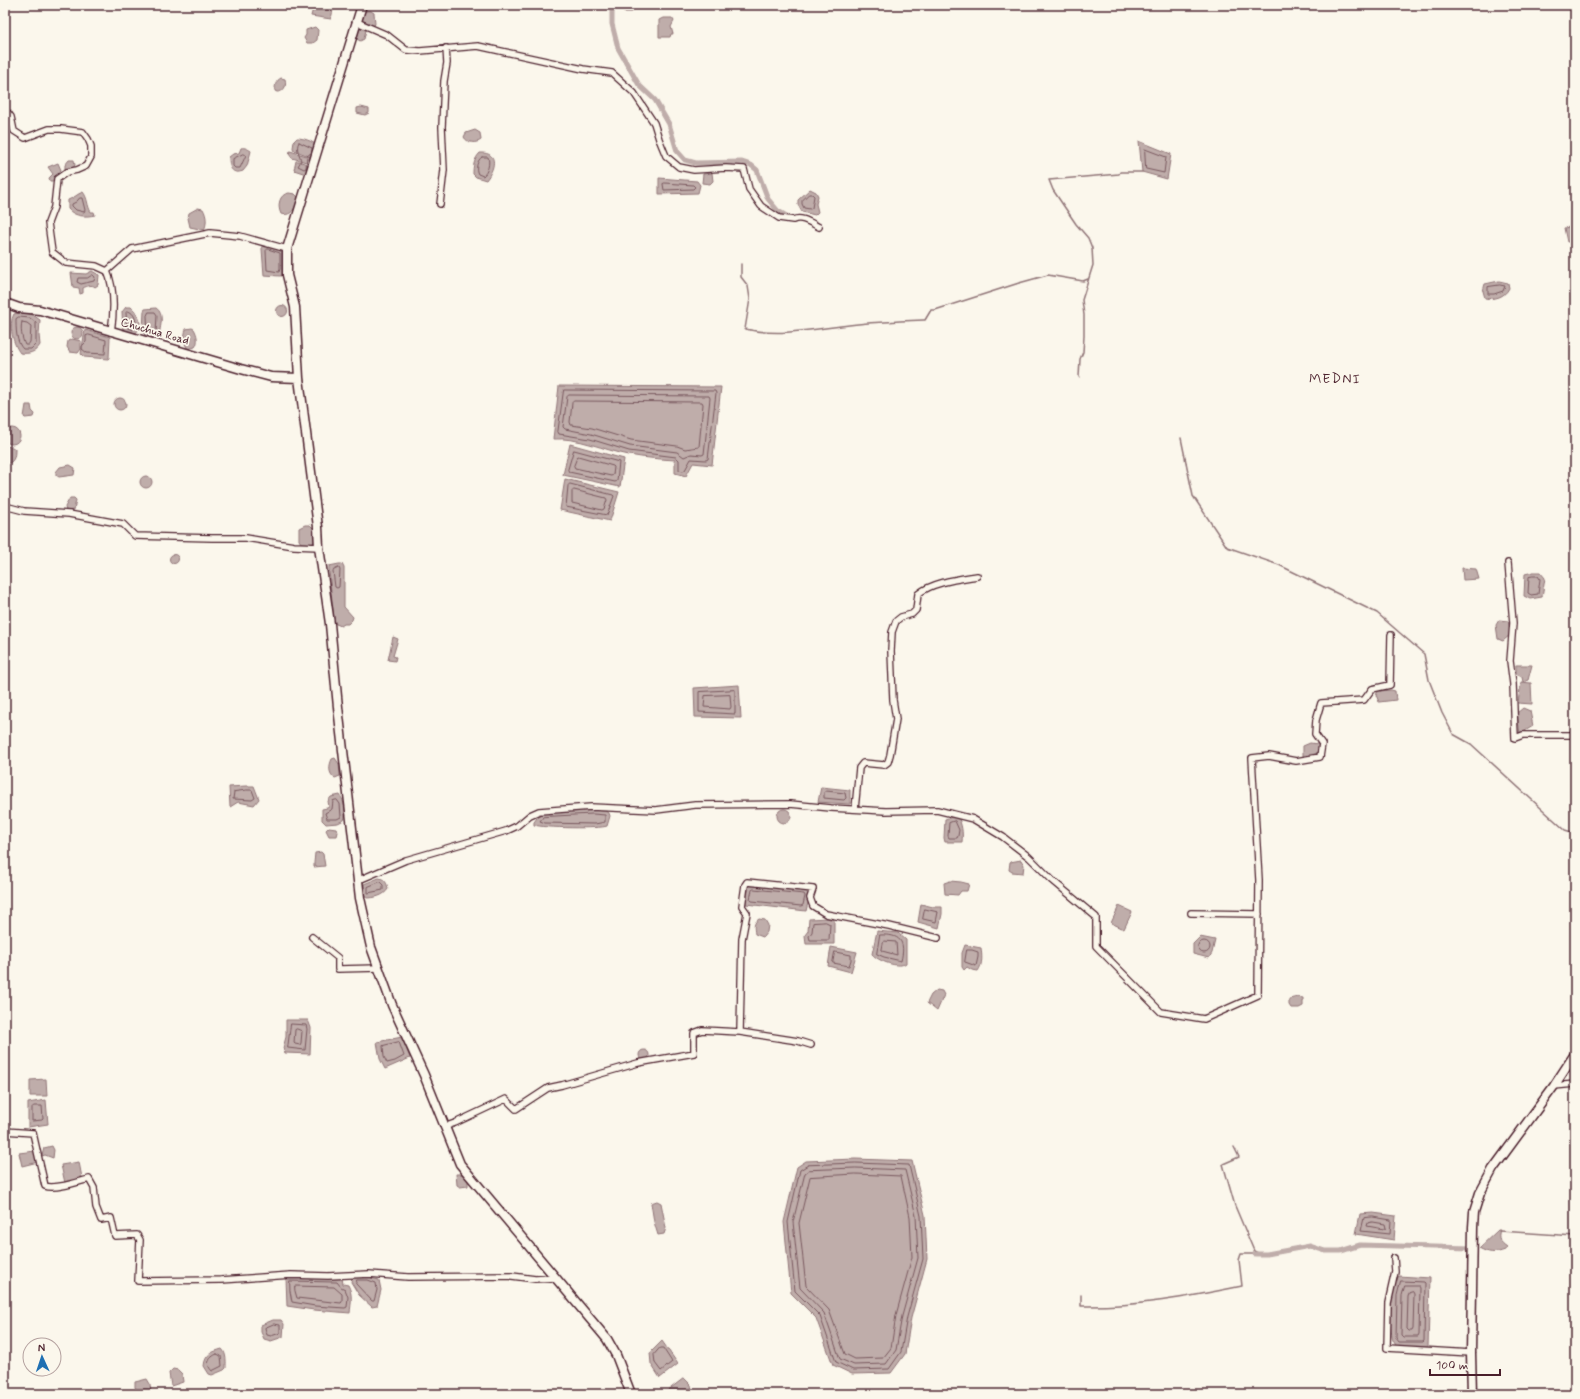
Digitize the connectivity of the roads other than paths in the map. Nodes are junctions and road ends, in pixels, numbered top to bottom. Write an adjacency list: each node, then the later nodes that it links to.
1 (362, 5): 2 (main road)
2 (356, 22): 3 (street); 7 (main road)
3 (446, 48): 5 (street); 6 (street)
4 (5, 113): 8 (street)
5 (440, 204)
6 (819, 227)
7 (287, 249): 8 (street); 11 (main road)
8 (107, 271): 10 (street)
9 (5, 303): 10 (main road, Chuchua Road)
10 (111, 332): 11 (main road, Chuchua Road)
11 (299, 378): 13 (main road)
12 (5, 506): 13 (street)
13 (319, 547): 19 (main road)
14 (1508, 563): 17 (street)
15 (977, 576): 18 (street)
16 (1391, 635): 21 (street)
17 (1575, 735)
18 (856, 810): 19 (street); 21 (street)
19 (358, 880): 24 (main road)
20 (1191, 912): 21 (street)
21 (1259, 914)
22 (312, 937): 24 (street)
23 (938, 938): 25 (street)
24 (379, 968): 30 (main road)
25 (740, 1032): 26 (street); 30 (street)
26 (811, 1045)
27 (1575, 1054): 29 (main road)
28 (1575, 1084): 29 (street)
29 (1554, 1086): 34 (main road)
30 (444, 1127): 33 (main road)
31 (5, 1131): 33 (street)
32 (1394, 1258): 34 (street)
33 (555, 1278): 35 (main road)
34 (1471, 1353): 36 (main road)
35 (631, 1394)
36 (1472, 1394)

